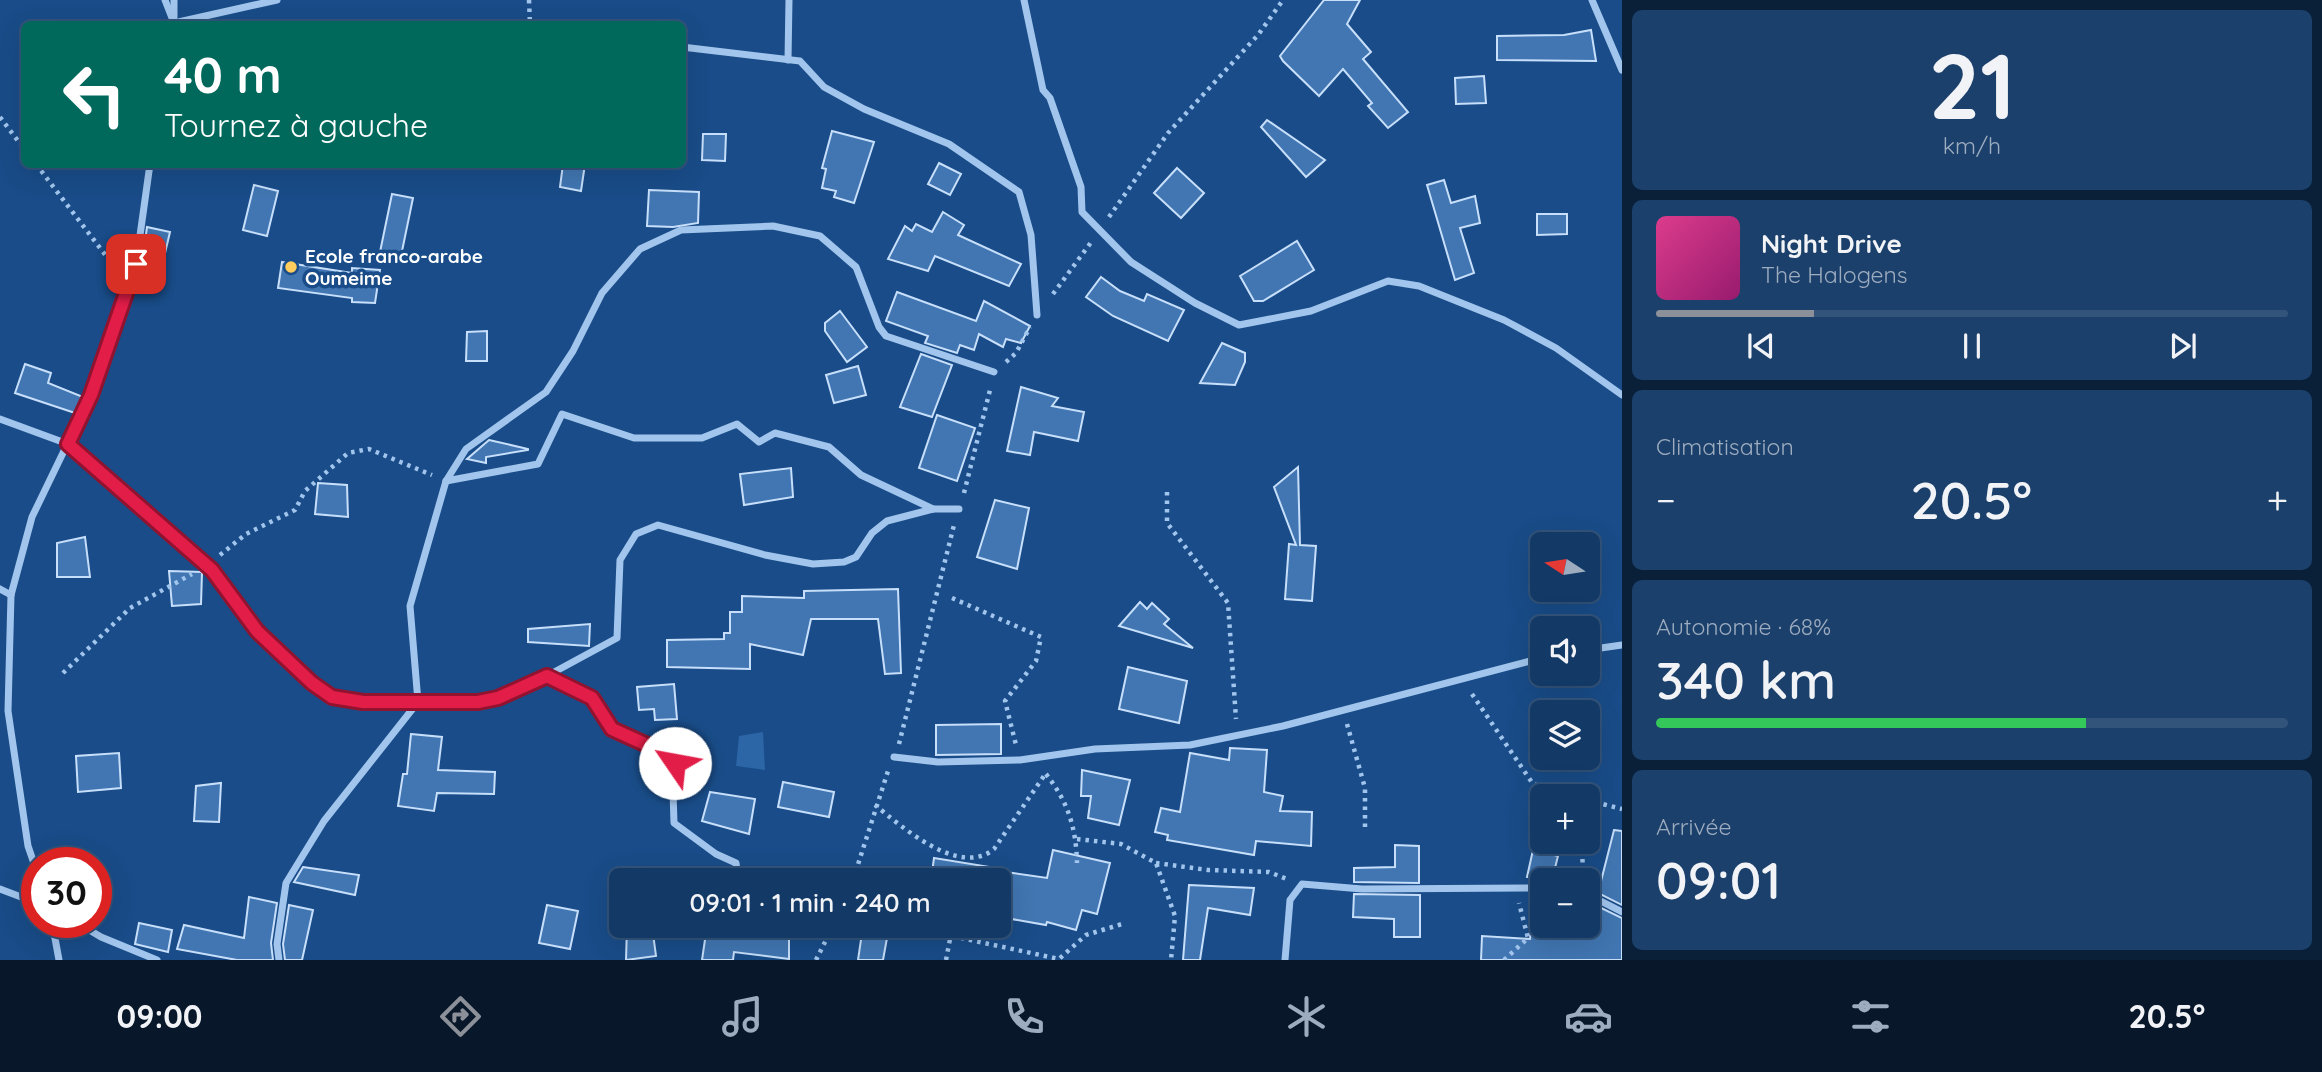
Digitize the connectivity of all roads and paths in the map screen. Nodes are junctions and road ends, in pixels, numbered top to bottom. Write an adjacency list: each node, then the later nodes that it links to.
1 (165, 0): 9 (street)
2 (174, 0): 10 (street)
3 (277, 0): 11 (street)
4 (529, 0): 12 (path)
5 (789, 0): 14 (street)
6 (1024, 0): 20 (street)
7 (1283, 0): 20 (path)
8 (1592, 0): 15 (street)
9 (173, 21)
10 (174, 21)
11 (187, 21)
12 (530, 21)
13 (686, 47): 14 (street)
14 (788, 60): 22 (street)
15 (1622, 70)
16 (0, 117): 17 (path)
17 (21, 145)
18 (39, 168): 21 (path)
19 (149, 168): 21 (street)
20 (1100, 230): 22 (path); 24 (street)
21 (128, 285): 26 (street)
22 (1037, 316): 23 (path)
23 (994, 372): 27 (street); 30 (path)
24 (1622, 395)
25 (0, 419): 26 (street)
26 (68, 444): 31 (street); 33 (street)
27 (446, 481): 29 (street); 31 (path); 41 (street)
28 (1167, 492): 43 (path)
29 (933, 509): 30 (street); 39 (street)
30 (959, 509): 45 (path)
31 (207, 565): 38 (path); 41 (street)
32 (0, 589): 33 (street)
33 (11, 595): 54 (street)
34 (952, 598): 46 (path)
35 (1622, 645): 36 (street)
36 (1600, 648)
37 (1530, 660): 40 (street)
38 (63, 673)
39 (547, 676): 41 (street); 57 (street)
40 (1460, 680): 42 (street); 48 (path)
41 (418, 702): 74 (street)
42 (1343, 709): 43 (street); 52 (path)
43 (1237, 736): 44 (street)
44 (1059, 754): 46 (street); 47 (path)
45 (894, 757): 46 (street); 50 (path)
46 (1020, 760)
47 (1045, 774): 50 (path); 53 (path)
48 (1533, 784)
49 (1600, 803): 51 (path)
50 (875, 805): 58 (path)
51 (1622, 809)
52 (1365, 830)
53 (1077, 839): 55 (path); 56 (path)
54 (28, 847)
55 (1077, 863)
56 (1156, 863): 59 (path); 77 (path)
57 (737, 868)
58 (857, 868)
59 (1303, 884): 60 (street); 78 (street)
60 (1515, 887): 61 (street); 79 (path)
61 (1530, 888)
62 (0, 889): 63 (street)
63 (21, 897)
64 (1600, 901): 65 (street)
65 (1622, 912)
66 (1122, 924): 71 (path)
67 (55, 938): 72 (street)
68 (103, 938): 73 (street)
69 (827, 938): 75 (path)
70 (950, 938): 76 (path)
71 (968, 938)
72 (59, 960)
73 (158, 960)
74 (279, 960)
75 (816, 960)
76 (946, 960)
77 (1171, 960)
78 (1284, 960)
79 (1504, 960)

